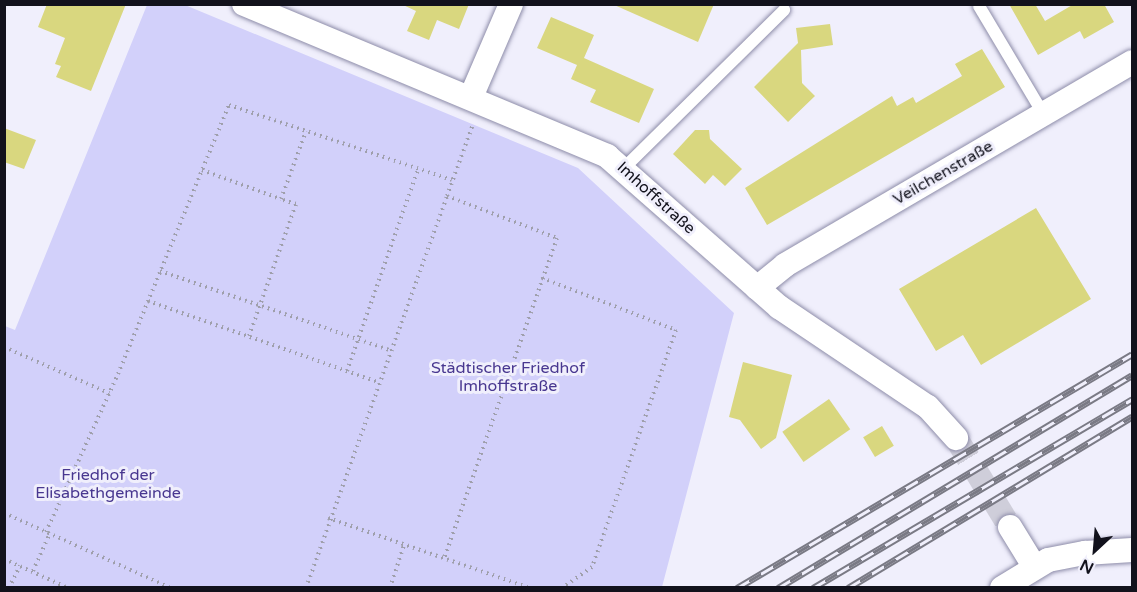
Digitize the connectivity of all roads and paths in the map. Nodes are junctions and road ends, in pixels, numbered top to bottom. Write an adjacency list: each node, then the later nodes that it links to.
1 (244, 4): 6 (street, Imhoffstraße)
2 (511, 4): 6 (street)
3 (980, 6): 7 (lane)
4 (784, 10): 9 (lane)
5 (1132, 62): 7 (street, Veilchenstraße)
6 (476, 99): 9 (street, Imhoffstraße); 12 (path)
7 (1044, 115): 17 (street, Veilchenstraße)
8 (306, 131): 10 (path); 11 (path); 14 (path)
9 (624, 168): 17 (street, Imhoffstraße)
10 (418, 169): 12 (path); 21 (path)
11 (202, 170): 14 (path); 15 (path)
12 (452, 180): 13 (path)
13 (447, 196): 16 (path); 23 (path)
14 (281, 199): 19 (path)
15 (160, 271): 18 (path); 19 (path)
16 (542, 278): 34 (path); 45 (path)
17 (756, 288): 27 (street, Imhoffstraße)
18 (148, 301): 20 (path); 26 (path)
19 (260, 306): 20 (path); 21 (path)
20 (249, 336): 24 (path)
21 (358, 340): 23 (path); 24 (path)
22 (4, 347): 26 (path)
23 (390, 351): 25 (path)
24 (347, 371): 25 (path)
25 (378, 382): 29 (path)
26 (109, 393): 31 (path)
27 (956, 438)
28 (4, 513): 31 (path)
29 (328, 518): 32 (path); 42 (path)
30 (1010, 527): 37 (street)
31 (48, 532): 38 (path); 41 (path)
32 (404, 545): 34 (path); 43 (path)
33 (1132, 550): 37 (street)
34 (444, 558): 44 (path)
35 (4, 559): 36 (path)
36 (20, 565): 38 (path); 39 (path)
37 (1034, 566): 46 (street)
38 (33, 571): 40 (path)
39 (9, 588)
40 (68, 588)
41 (171, 588)
42 (306, 588)
43 (390, 588)
44 (530, 588)
45 (562, 588)
46 (1002, 588)

